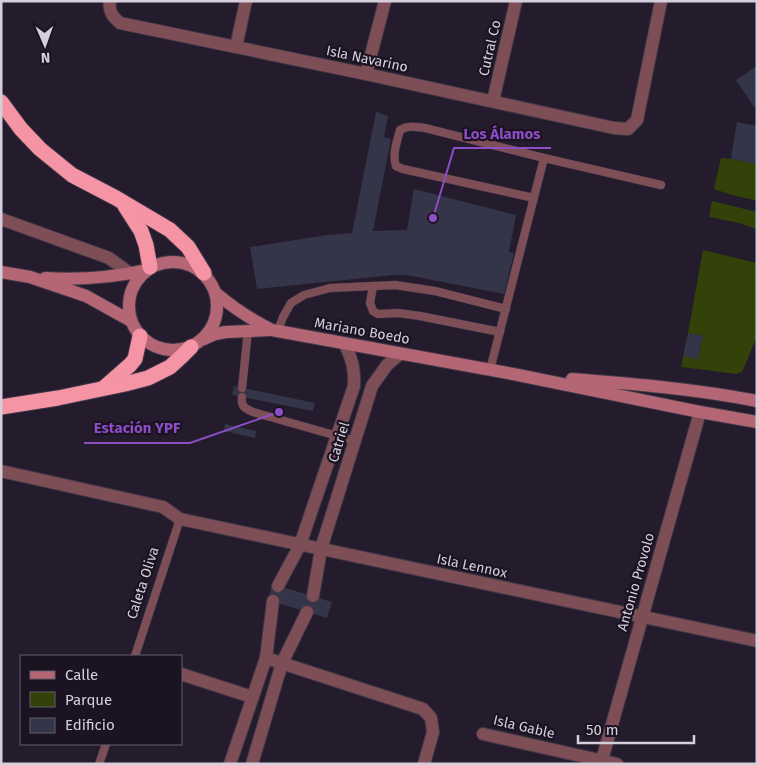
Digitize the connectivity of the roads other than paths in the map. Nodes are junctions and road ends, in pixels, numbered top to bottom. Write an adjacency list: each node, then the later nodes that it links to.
1 (246, 1): 6 (street)
2 (385, 1): 7 (street)
3 (516, 1): 8 (street, Cutral Co)
4 (661, 1): 8 (street, Isla Navarino)
5 (109, 4): 6 (street, Isla Navarino)
6 (236, 47): 7 (street, Isla Navarino)
7 (366, 74): 8 (street, Isla Navarino)
8 (493, 101)
9 (1, 102): 13 (highway)
10 (544, 158): 11 (lane); 12 (lane); 12 (lane)
11 (661, 185)
12 (534, 198): 22 (lane)
13 (123, 202): 15 (highway); 18 (highway)
14 (1, 219): 17 (street)
15 (148, 269): 17 (main road); 18 (main road); 23 (main road)
16 (1, 272): 19 (main road)
17 (131, 274): 19 (main road)
18 (204, 274): 21 (main road, Mariano Boedo)
19 (30, 278): 23 (main road)
20 (372, 286): 22 (lane); 25 (lane); 26 (lane)
21 (216, 294): 25 (main road, Mariano Boedo); 28 (main road)
22 (506, 309): 26 (lane)
23 (131, 321): 27 (main road)
24 (248, 331): 25 (main road); 28 (main road); 38 (lane)
25 (275, 331): 29 (main road, Mariano Boedo)
26 (500, 332): 31 (lane)
27 (140, 336): 28 (main road); 33 (highway)
28 (197, 344): 33 (highway)
29 (345, 344): 30 (main road, Mariano Boedo); 38 (street, Catriel)
30 (400, 354): 31 (main road, Mariano Boedo); 39 (street, Catriel)
31 (490, 370): 32 (main road, Mariano Boedo)
32 (512, 374): 34 (main road, Mariano Boedo); 36 (main road, Mariano Boedo)
33 (104, 388): 35 (highway)
34 (757, 401)
35 (1, 407)
36 (700, 412): 37 (main road, Mariano Boedo); 48 (street, Antonio Provolo)
37 (757, 422)
38 (338, 436): 39 (lane); 42 (street, Catriel)
39 (355, 441): 43 (street, Catriel)
40 (1, 471): 41 (street, Isla Lennox)
41 (180, 519): 42 (street, Isla Lennox); 50 (lane, Caleta Oliva)
42 (300, 545): 43 (street, Isla Lennox); 44 (street, Catriel)
43 (321, 549): 45 (street, Catriel); 48 (street, Isla Lennox)
44 (278, 586)
45 (313, 596)
46 (273, 601): 51 (street)
47 (307, 612): 52 (street)
48 (642, 617): 49 (street, Isla Lennox); 57 (street, Antonio Provolo)
49 (757, 642)
50 (135, 655)
51 (266, 658): 52 (street); 54 (street)
52 (282, 663): 60 (street); 61 (street)
53 (182, 674): 54 (street)
54 (252, 697): 59 (street)
55 (483, 734): 57 (street, Isla Gable)
56 (106, 745): 58 (lane)
57 (602, 760): 62 (street, Isla Gable)
58 (99, 764)
59 (230, 764)
60 (252, 764)
61 (424, 764)
62 (617, 764)

